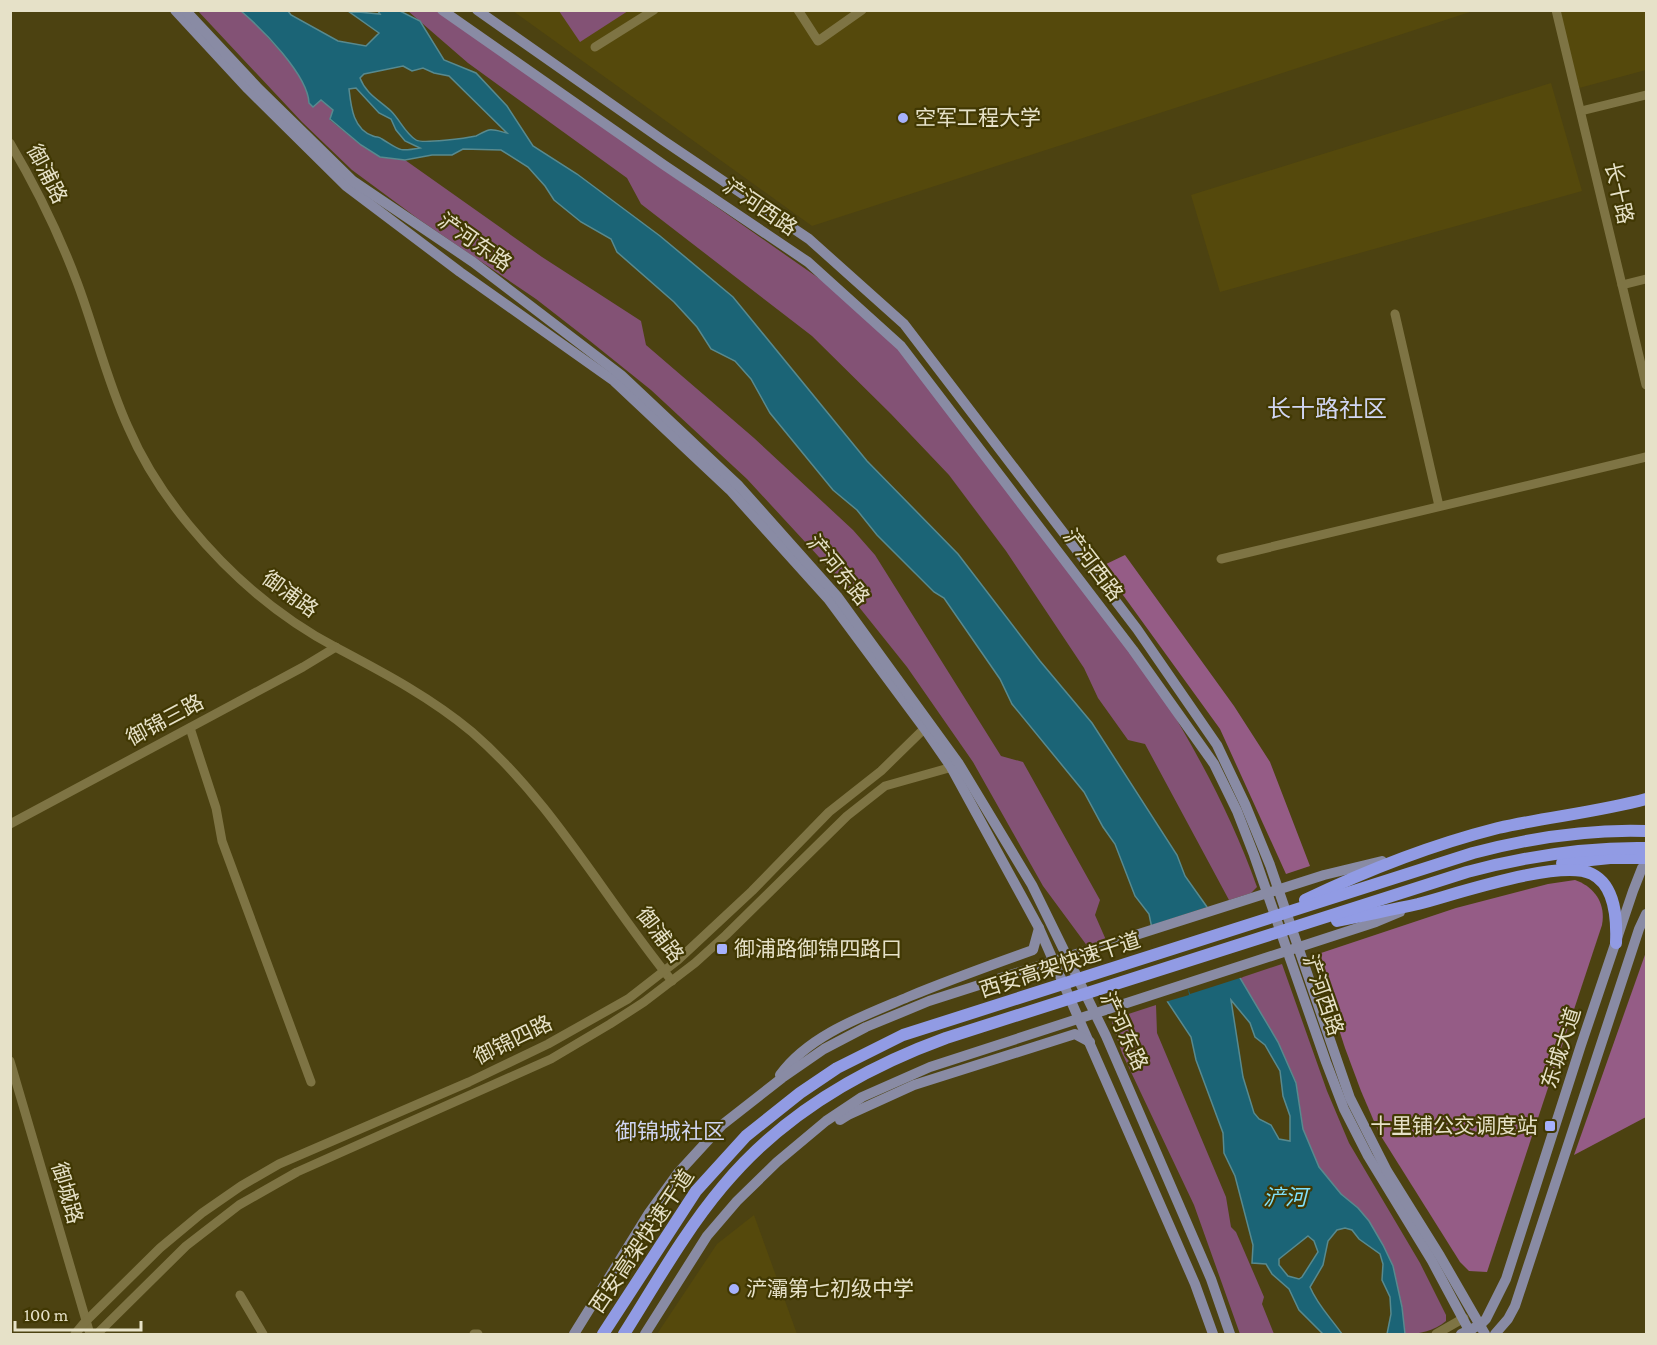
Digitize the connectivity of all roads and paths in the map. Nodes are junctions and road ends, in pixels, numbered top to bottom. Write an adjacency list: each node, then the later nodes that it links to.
1 (175, 10): 21 (main road, 浐河东路)
2 (185, 10): 21 (main road, 浐河东路)
3 (442, 10): 48 (main road, 浐河西路)
4 (477, 10): 50 (main road, 浐河西路)
5 (654, 10): 9 (street)
6 (798, 10): 7 (street)
7 (862, 10)
8 (1556, 10): 11 (street, 长十路)
9 (595, 47)
10 (1647, 95): 11 (street)
11 (1581, 111): 14 (street, 长十路)
12 (10, 143): 20 (street, 御浦路)
13 (1647, 279): 14 (street)
14 (1622, 285): 16 (street, 长十路)
15 (1395, 314): 18 (street)
16 (1647, 385)
17 (1647, 457): 18 (street)
18 (1439, 506): 19 (street)
19 (1221, 560)
20 (336, 647): 22 (street, 御锦三路); 40 (street, 御浦路)
21 (928, 726): 23 (main road, 浐河东路); 40 (street, 御锦四路)
22 (190, 728): 25 (street, 御锦三路); 44 (street)
23 (955, 766): 38 (main road, 浐河东路); 41 (street, 御锦四路); 62 (main road, 浐河东路)
24 (1647, 799): 30 (highway)
25 (10, 824)
26 (1647, 824): 28 (main road)
27 (1647, 831): 34 (highway, 西安高架快速干道)
28 (1647, 838)
29 (1647, 848): 37 (highway, 西安高架快速干道)
30 (1400, 857): 34 (highway); 45 (main road)
31 (1647, 858): 33 (highway)
32 (1647, 863): 39 (main road, 东城大道)
33 (1474, 886): 35 (highway); 39 (highway)
34 (1319, 897): 59 (highway, 西安高架快速干道)
35 (1419, 903): 37 (highway); 46 (main road)
36 (1647, 914): 63 (main road, 东城大道)
37 (1328, 920): 60 (highway, 西安高架快速干道)
38 (1039, 928): 42 (main road, 浐河东路); 45 (main road)
39 (1616, 943): 50 (main road, 东城大道)
40 (665, 972): 41 (street, 御浦路); 49 (street, 御锦四路)
41 (672, 981): 56 (street, 御锦四路)
42 (1090, 1042): 46 (main road); 61 (main road, 浐河东路)
43 (10, 1061): 49 (street, 御城路)
44 (311, 1082)
45 (773, 1084): 58 (main road)
46 (777, 1162): 51 (main road)
47 (240, 1295): 57 (street)
48 (1464, 1318): 52 (main road, 浐河西路); 53 (street)
49 (85, 1322): 54 (street, 御锦四路); 55 (street, 御城路)
50 (1482, 1330): 52 (main road)
51 (646, 1332)
52 (1467, 1333)
53 (1438, 1334)
54 (75, 1335)
55 (90, 1335)
56 (97, 1335)
57 (263, 1335)
58 (574, 1335)
59 (603, 1335)
60 (624, 1335)
61 (1214, 1335)
62 (1230, 1335)
63 (1496, 1335)

